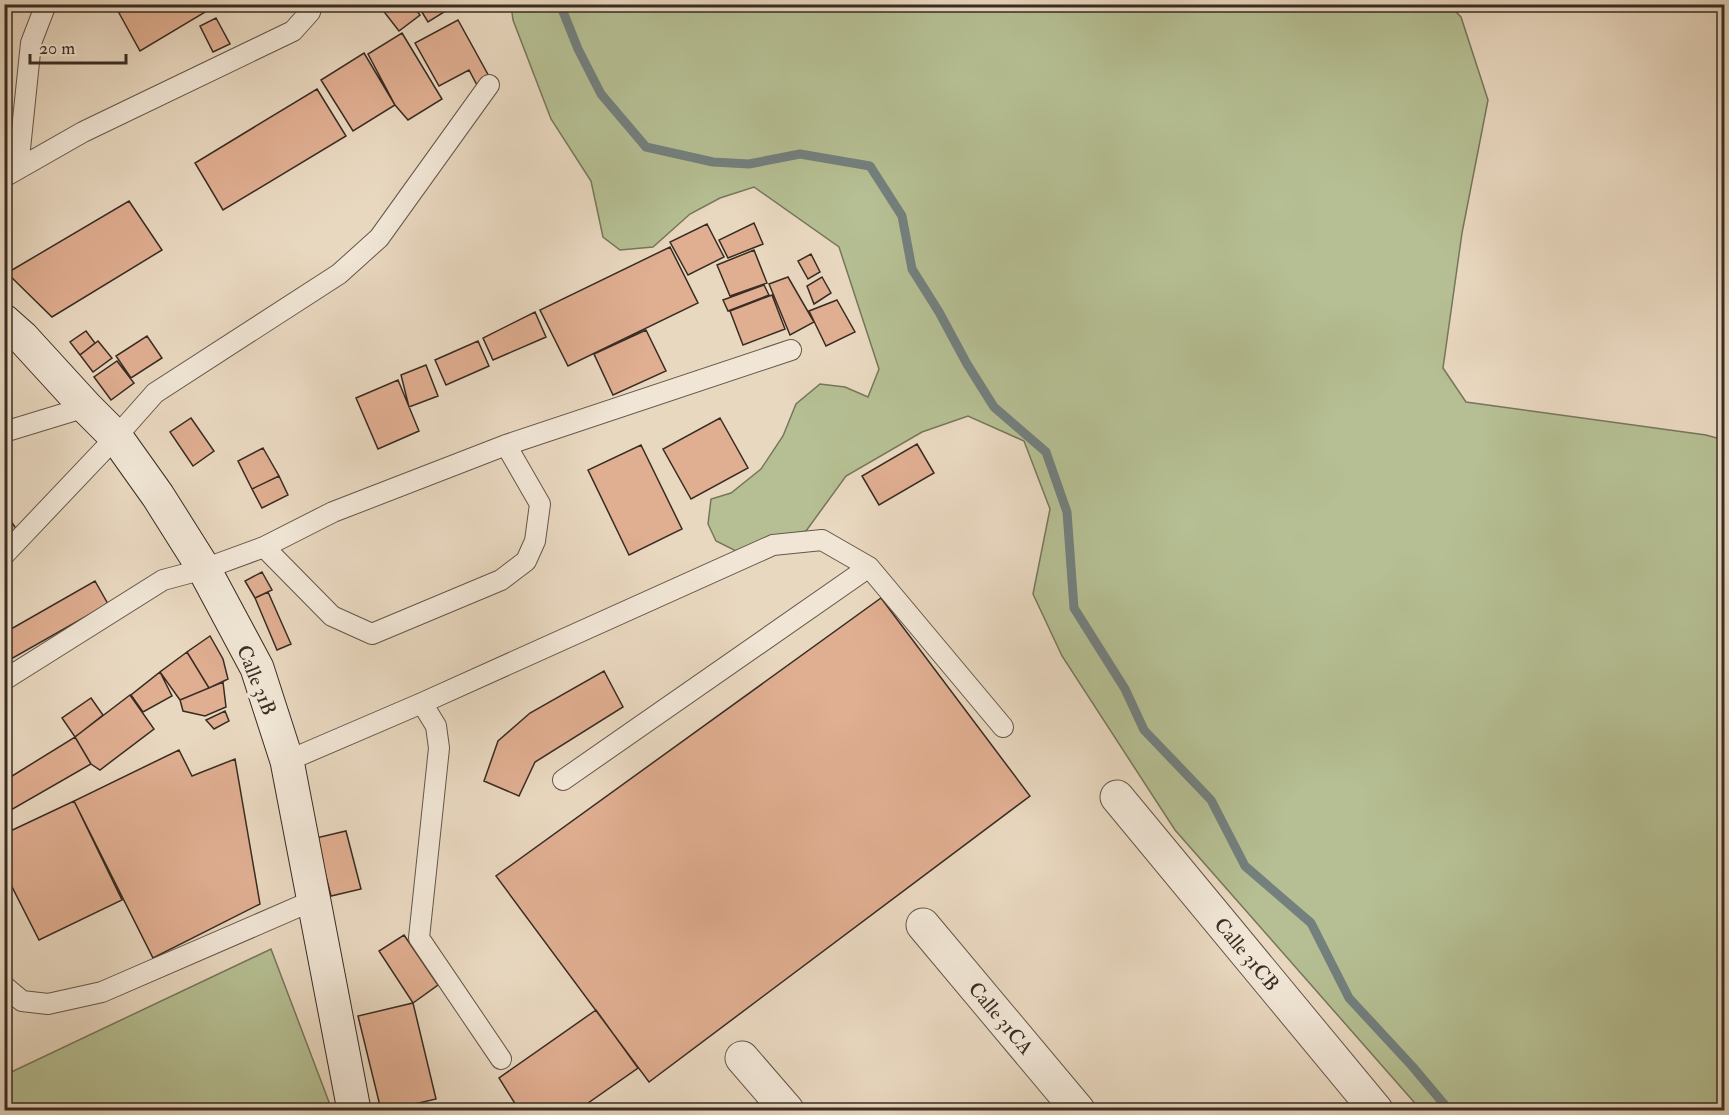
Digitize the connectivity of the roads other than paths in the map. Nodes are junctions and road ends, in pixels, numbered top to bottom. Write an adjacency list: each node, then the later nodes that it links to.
1 (46, 4): 4 (lane)
2 (312, 4): 4 (lane)
3 (489, 85): 9 (lane)
4 (11, 173)
5 (4, 321): 7 (street, Calle 31B)
6 (791, 350): 10 (lane)
7 (86, 407): 8 (lane); 9 (street, Calle 31B)
8 (4, 432)
9 (116, 437): 12 (lane); 14 (street, Calle 31B)
10 (506, 445): 11 (lane); 11 (lane)
11 (264, 547): 14 (lane)
12 (4, 555)
13 (869, 567): 16 (lane); 17 (lane); 19 (lane)
14 (204, 569): 15 (lane); 18 (street, Calle 31B)
15 (4, 680)
16 (422, 704): 18 (lane); 25 (lane)
17 (1003, 727)
18 (287, 761): 21 (street, Calle 31B)
19 (563, 780)
20 (1117, 797): 29 (street, Calle 31CB)
21 (314, 900): 23 (lane); 26 (street, Calle 31B)
22 (923, 925): 28 (street, Calle 31CA)
23 (4, 986)
24 (742, 1058): 27 (street)
25 (501, 1059)
26 (354, 1110)
27 (787, 1110)
28 (1078, 1110)
29 (1376, 1110)

